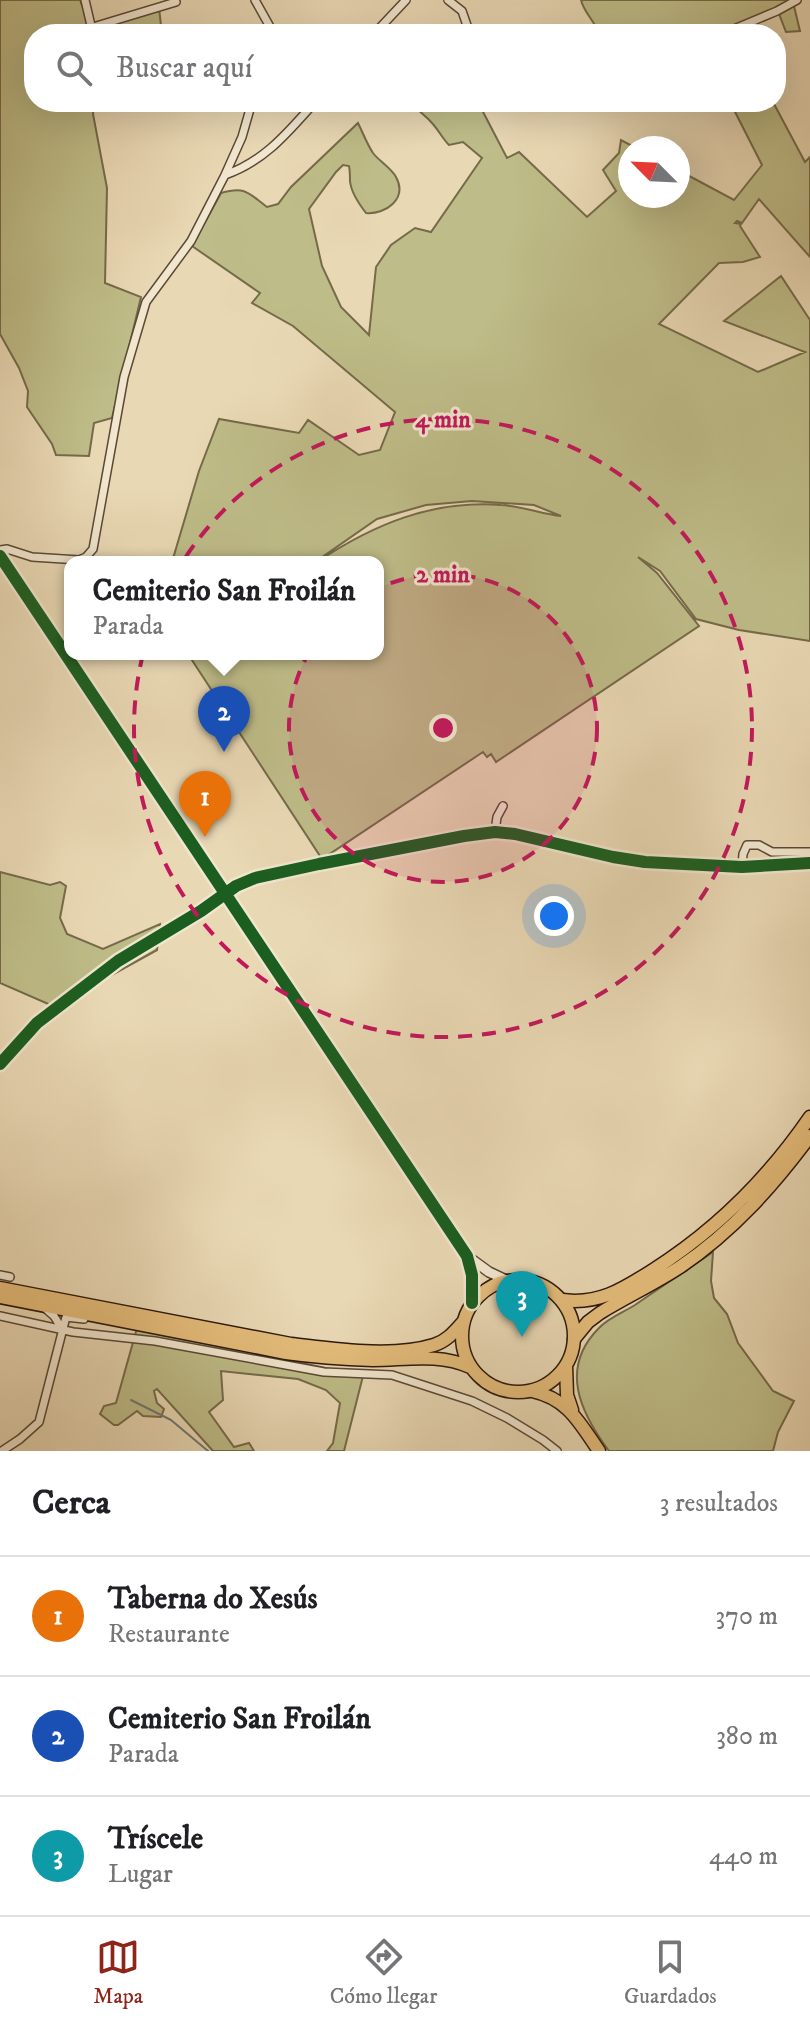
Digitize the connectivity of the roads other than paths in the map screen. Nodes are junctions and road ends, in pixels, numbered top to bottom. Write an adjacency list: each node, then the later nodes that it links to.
1 (85, 0): 7 (street)
2 (255, 0): 9 (street)
3 (406, 0): 10 (street)
4 (448, 0): 11 (street)
5 (797, 0): 12 (street)
6 (176, 2): 8 (street)
7 (91, 24)
8 (113, 24)
9 (268, 24)
10 (383, 24)
11 (467, 24)
12 (746, 24)
13 (249, 112): 15 (street)
14 (306, 112): 15 (street)
15 (225, 175): 17 (street)
16 (0, 553): 18 (street); 19 (street)
17 (87, 556)
18 (64, 559)
19 (64, 651)
20 (70, 660): 26 (street)
21 (503, 806): 22 (street)
22 (495, 832): 25 (street); 26 (street)
23 (810, 852): 25 (street)
24 (810, 863): 25 (street)
25 (742, 867)
26 (226, 893): 27 (street); 30 (street)
27 (0, 1064)
28 (810, 1117): 36 (highway)
29 (810, 1136): 43 (highway)
30 (467, 1256): 33 (street); 37 (street)
31 (0, 1275): 32 (street)
32 (10, 1277)
33 (506, 1280): 36 (highway); 37 (highway)
34 (0, 1288): 41 (highway)
35 (0, 1297): 38 (highway)
36 (562, 1300): 43 (highway)
37 (472, 1303): 41 (highway)
38 (37, 1305): 40 (highway); 42 (street)
39 (0, 1316): 42 (street)
40 (102, 1317): 42 (street); 45 (highway)
41 (463, 1322): 45 (highway)
42 (62, 1329): 48 (street); 49 (street)
43 (574, 1339): 44 (highway)
44 (566, 1366): 46 (highway); 47 (highway)
45 (470, 1367): 46 (highway)
46 (532, 1391): 47 (highway)
47 (573, 1413): 50 (highway)
48 (2, 1451)
49 (557, 1451)
50 (599, 1451)

